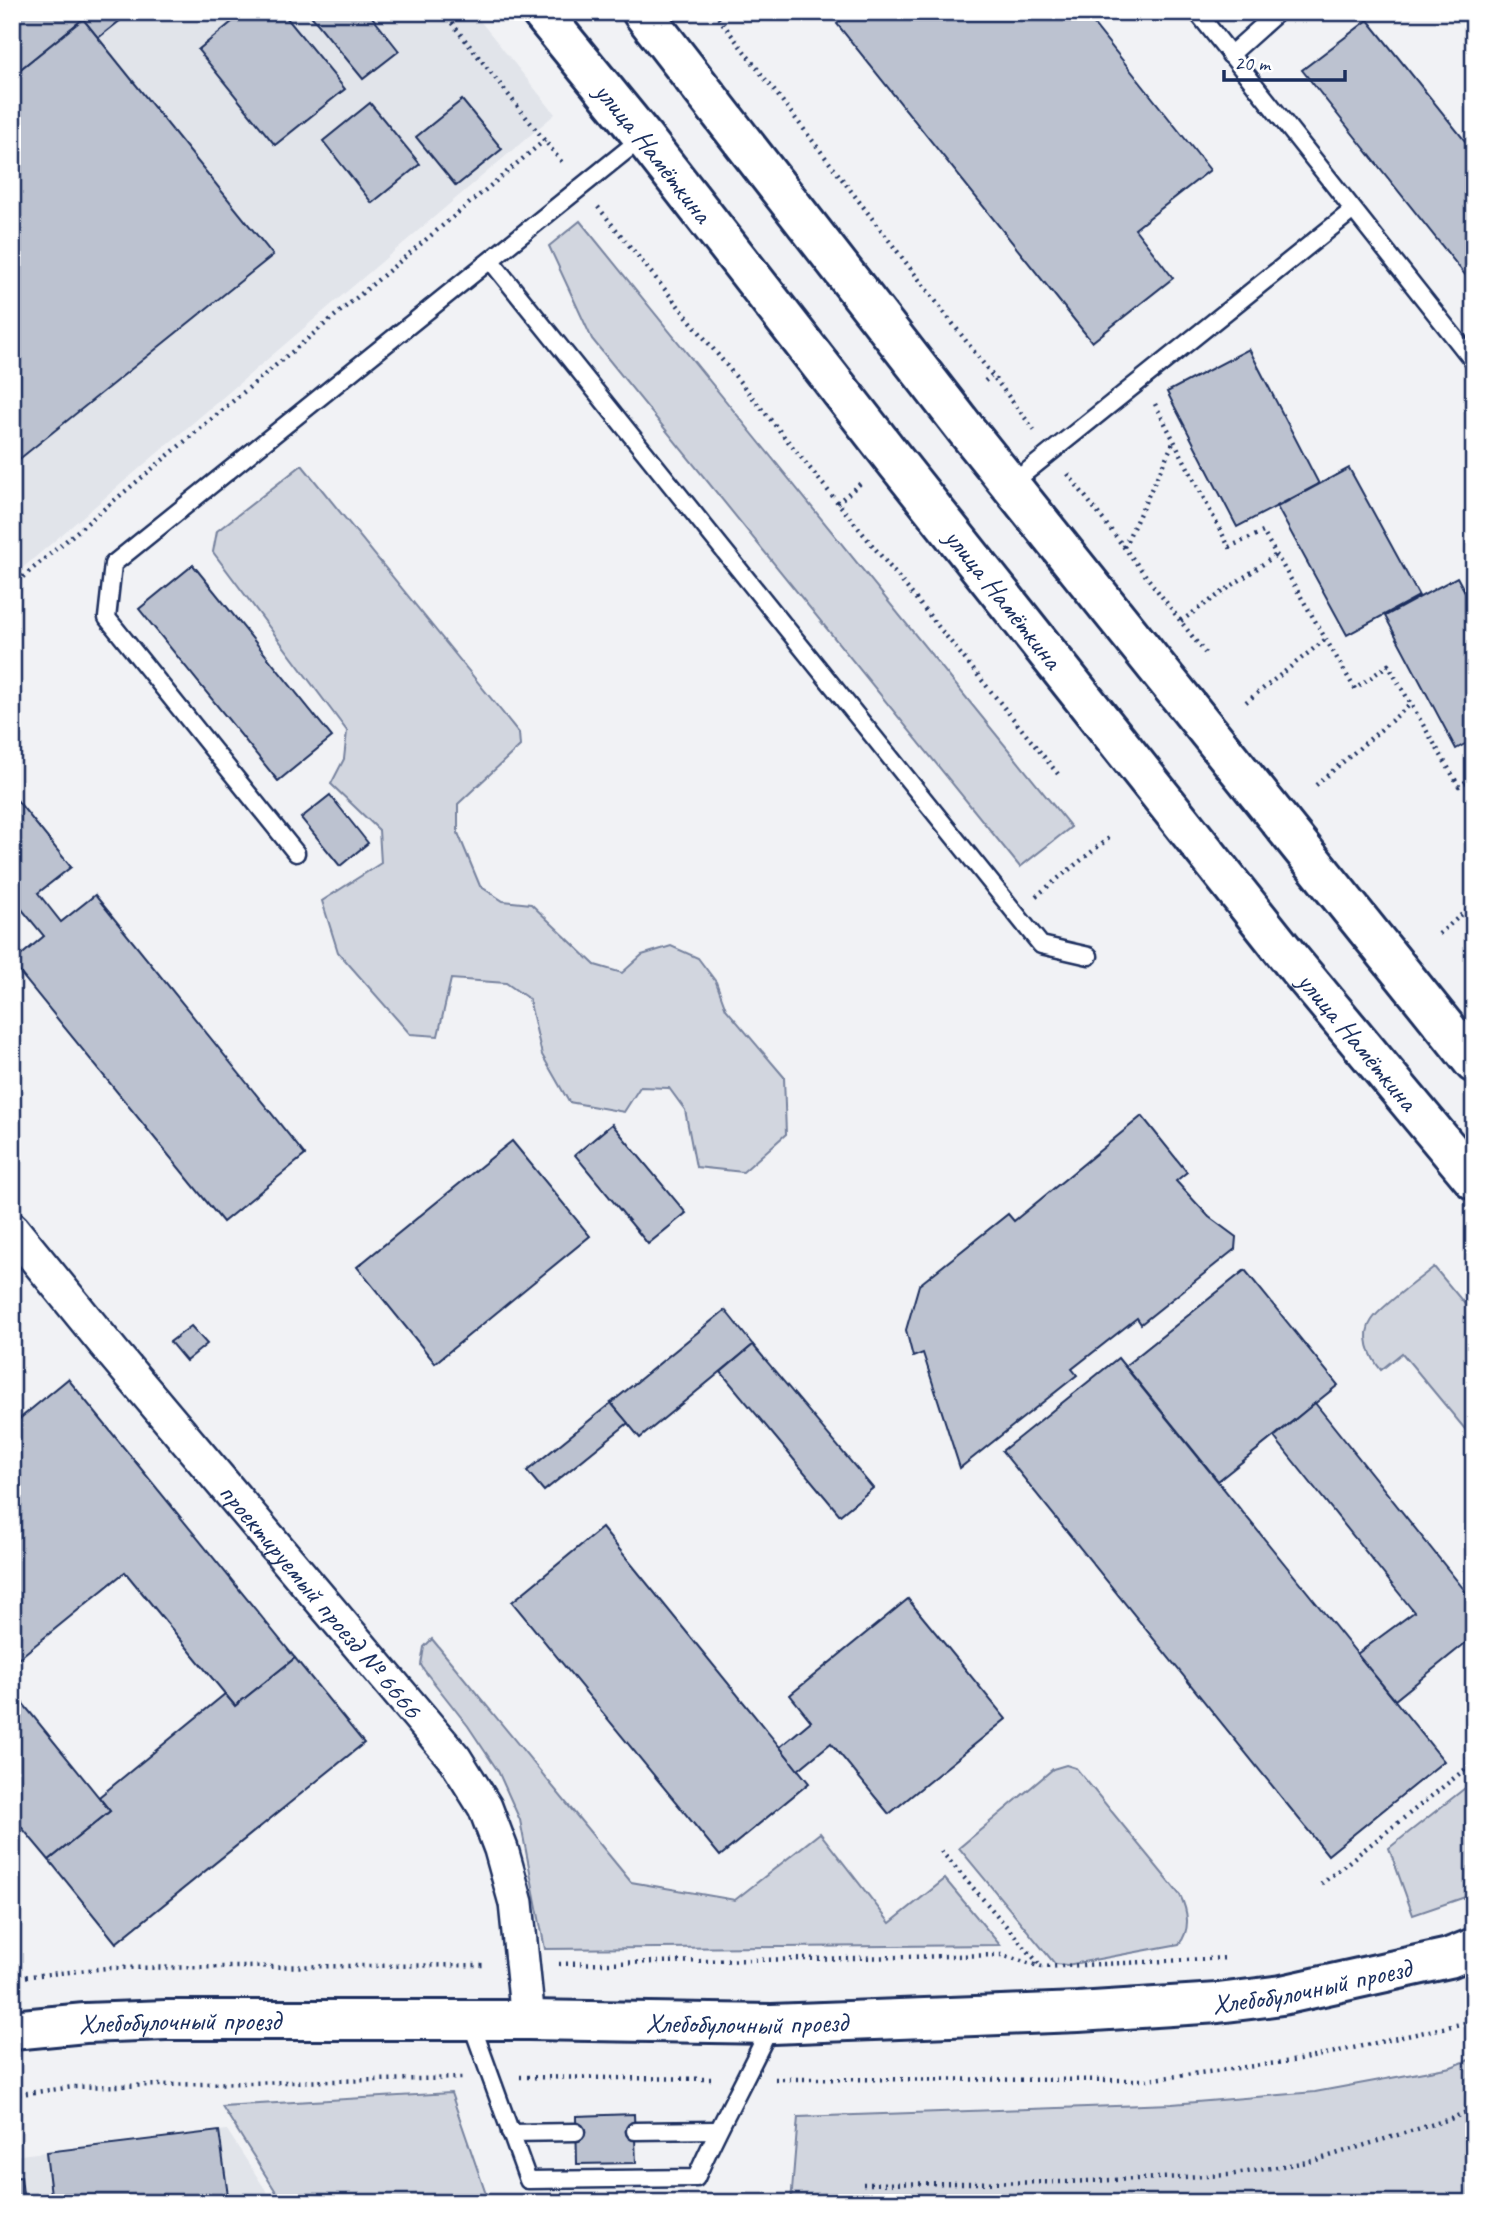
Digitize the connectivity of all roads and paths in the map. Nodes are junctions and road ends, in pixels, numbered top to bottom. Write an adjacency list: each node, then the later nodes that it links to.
1 (443, 12): 9 (path)
2 (541, 12): 8 (main road, улица Намёткина)
3 (642, 12): 20 (main road)
4 (714, 12): 14 (path)
5 (1197, 12): 7 (lane)
6 (1278, 12): 7 (lane)
7 (1230, 55): 11 (lane)
8 (643, 137): 10 (lane); 40 (main road, улица Намёткина)
9 (545, 140): 10 (path); 24 (path)
10 (582, 187): 12 (lane); 21 (path)
11 (1353, 210): 13 (lane); 15 (lane)
12 (491, 261): 34 (lane); 36 (lane)
13 (1474, 362)
14 (991, 376): 16 (path); 18 (path)
15 (1142, 380): 17 (path); 18 (lane)
16 (985, 381)
17 (1174, 441): 22 (path); 23 (path)
18 (1051, 452): 20 (lane); 22 (path)
19 (866, 479): 21 (path)
20 (1010, 485): 39 (main road)
21 (837, 503): 30 (path)
22 (1124, 547): 25 (path)
23 (1276, 555): 25 (path); 26 (path)
24 (12, 586)
25 (1181, 621): 27 (path)
26 (1326, 639): 28 (path); 29 (path)
27 (1205, 653)
28 (1246, 702)
29 (1411, 704): 31 (path); 32 (path)
30 (1058, 774)
31 (1474, 777)
32 (1316, 785)
33 (1109, 838): 36 (path)
34 (296, 852)
35 (1474, 904): 37 (path)
36 (1015, 913): 38 (lane)
37 (1439, 934)
38 (1089, 956)
39 (1474, 1063)
40 (1474, 1180)
41 (12, 1229): 47 (street, проектируемый проезд № 6666)
42 (1468, 1719): 44 (path)
43 (941, 1851): 48 (path)
44 (1321, 1884)
45 (1474, 1948): 53 (main road, Хлебобулочный проезд)
46 (1240, 1958): 48 (path)
47 (521, 1965): 48 (path); 49 (path); 51 (street, проектируемый проезд № 6666)
48 (1042, 1967)
49 (12, 1978)
50 (470, 2020): 51 (main road, Хлебобулочный проезд); 54 (main road, Хлебобулочный проезд); 55 (lane)
51 (528, 2020): 53 (main road, Хлебобулочный проезд)
52 (1474, 2021): 56 (path)
53 (772, 2024): 56 (lane)
54 (12, 2030)
55 (489, 2077): 56 (path); 57 (path); 62 (lane)
56 (746, 2079): 59 (lane)
57 (12, 2095)
58 (1474, 2109): 63 (path)
59 (717, 2130): 61 (lane); 62 (lane)
60 (576, 2132): 62 (lane)
61 (635, 2132)
62 (510, 2133)
63 (863, 2184)

